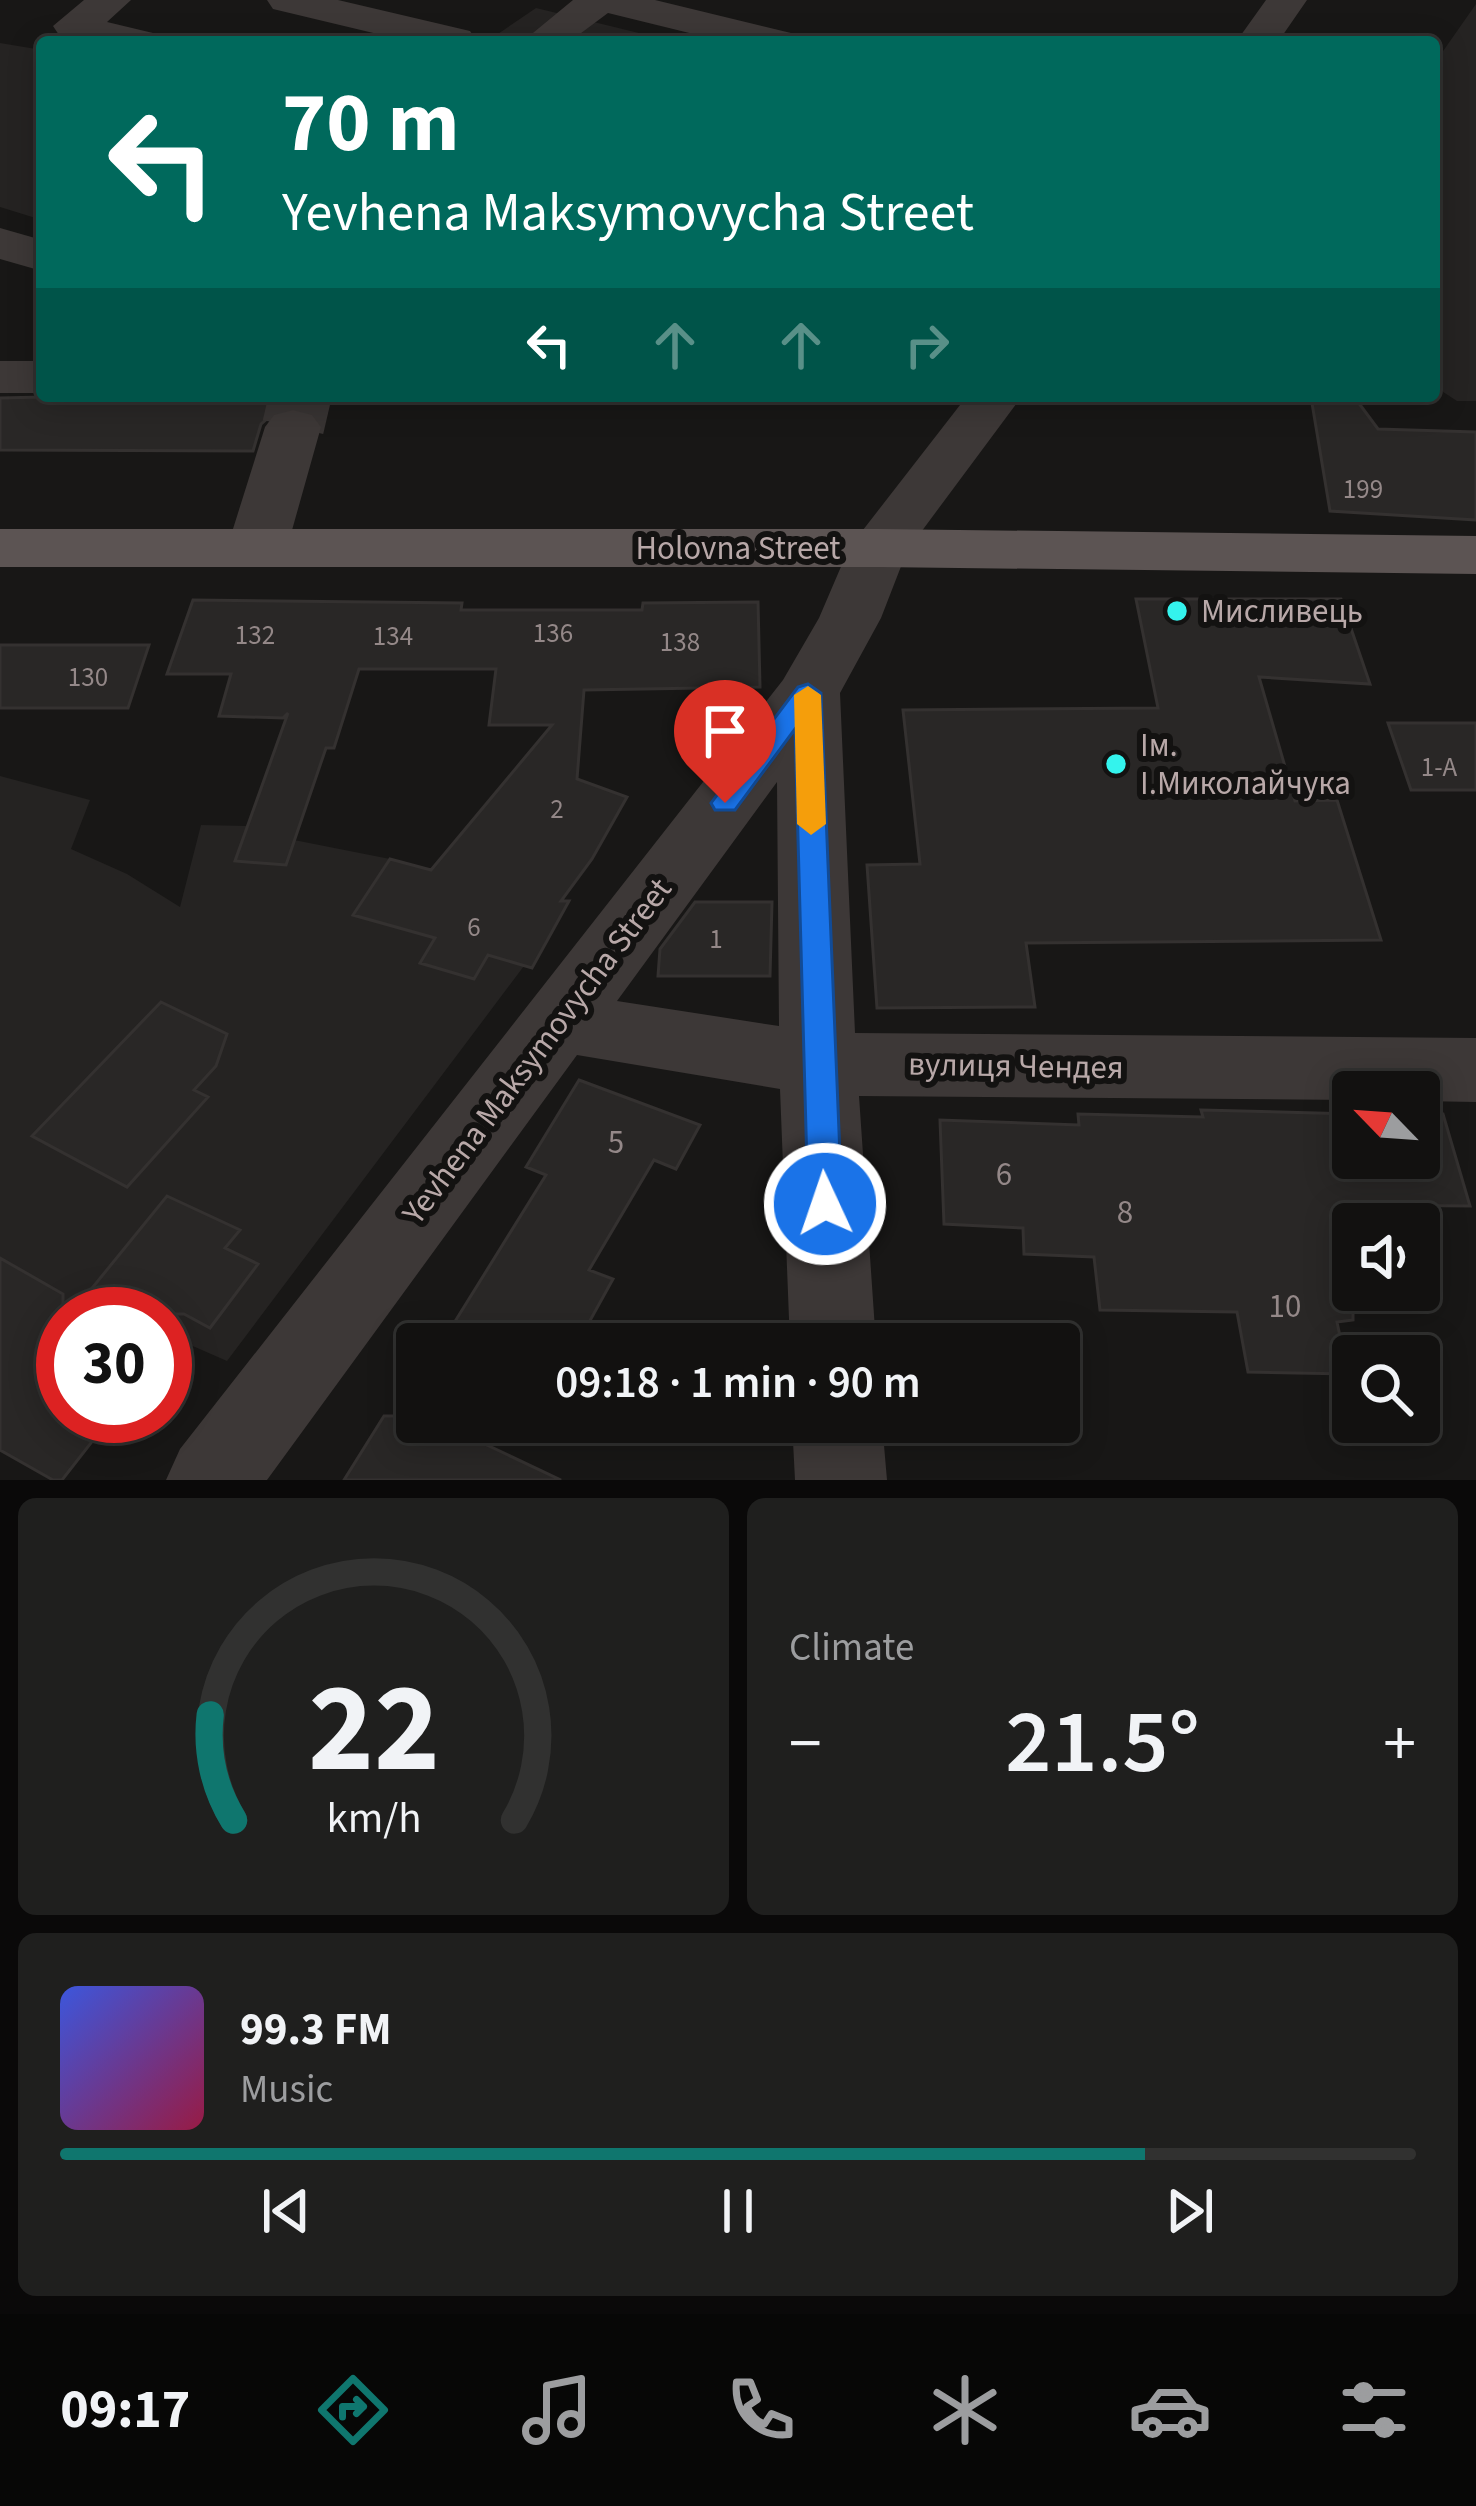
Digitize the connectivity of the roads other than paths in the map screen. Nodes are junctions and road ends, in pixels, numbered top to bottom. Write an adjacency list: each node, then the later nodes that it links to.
1 (111, 0): 5 (street)
2 (287, 0): 6 (street)
3 (603, 0): 7 (street); 8 (street)
4 (1287, 0): 9 (street)
5 (114, 36)
6 (438, 36)
7 (552, 36)
8 (751, 36)
9 (1260, 36)
10 (0, 243): 11 (street)
11 (36, 254)
12 (0, 377): 13 (street)
13 (36, 377)
14 (990, 402): 18 (street, Yevhena Maksymovycha Street)
15 (298, 407): 17 (street)
16 (0, 548): 17 (main road, Holovna Street)
17 (257, 548): 18 (main road, Holovna Street)
18 (879, 548): 19 (main road, Holovna Street); 20 (street, Yevhena Maksymovycha Street)
19 (1476, 554)
20 (808, 693): 21 (street, Yevhena Maksymovycha Street); 22 (street)
21 (559, 1022): 22 (street, вулиця Чендея); 26 (street, Yevhena Maksymovycha Street)
22 (818, 1064): 23 (street, вулиця Чендея); 24 (street)
23 (1476, 1070)
24 (832, 1323)
25 (838, 1443): 27 (street)
26 (212, 1480)
27 (841, 1480)

